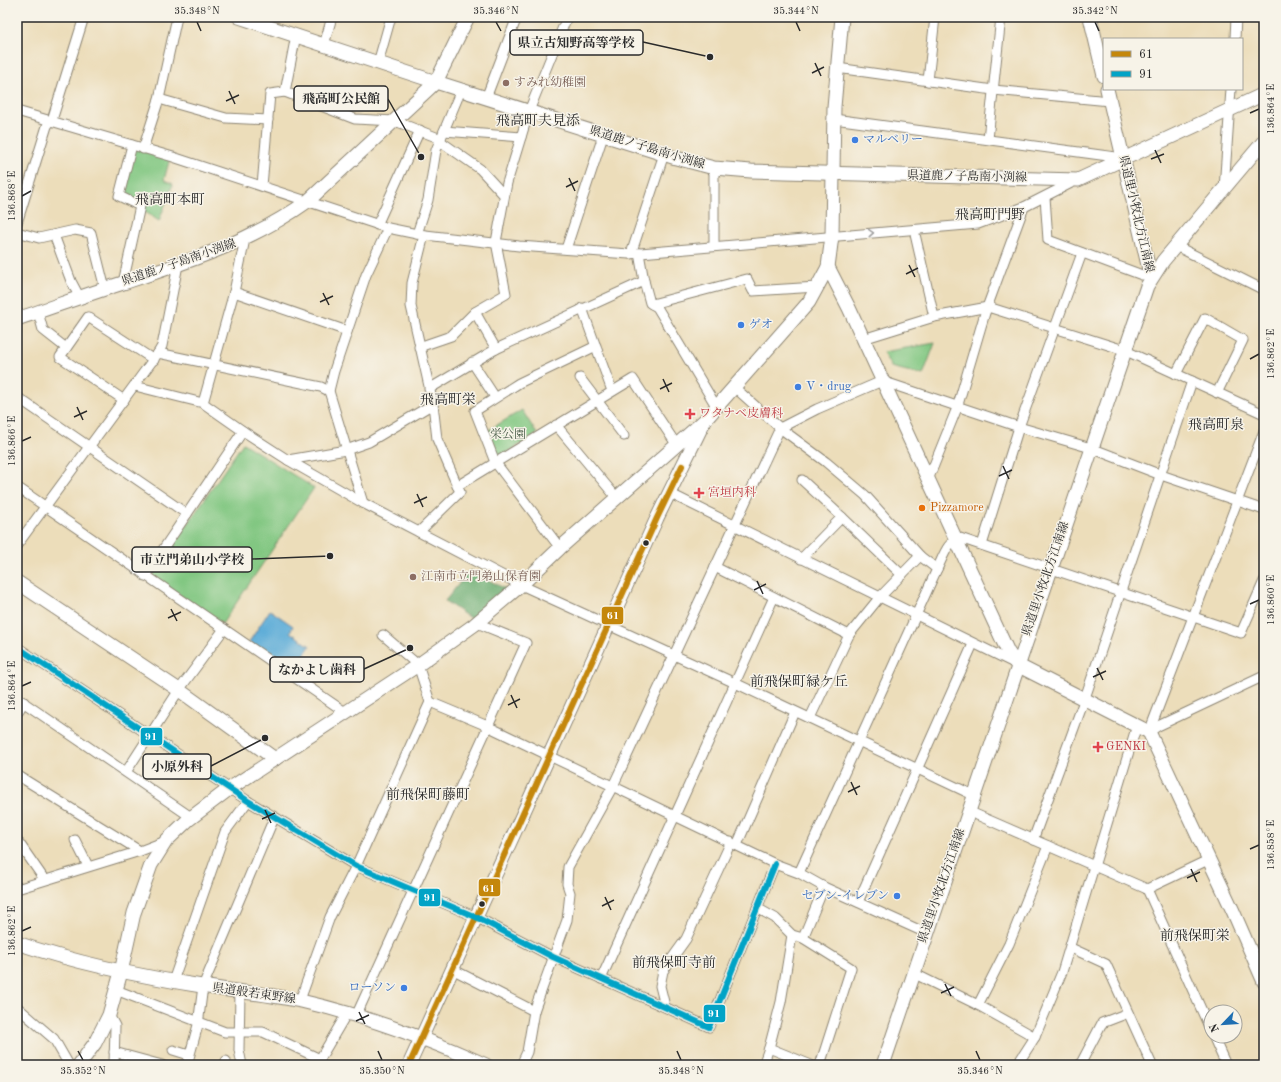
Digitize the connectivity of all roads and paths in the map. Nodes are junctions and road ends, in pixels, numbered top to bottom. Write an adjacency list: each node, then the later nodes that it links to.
1 (84, 17): 37 (street)
2 (177, 17): 30 (street)
3 (239, 17): 14 (street)
4 (332, 17): 17 (street)
5 (391, 17): 18 (street)
6 (468, 17): 22 (street)
7 (517, 17): 29 (street)
8 (567, 17): 33 (street)
9 (842, 17): 19 (street)
10 (935, 17): 21 (street)
11 (1000, 17): 24 (street)
12 (1090, 17): 20 (street)
13 (1236, 17): 16 (street)
14 (268, 21): 15 (street)
15 (296, 35): 17 (street); 26 (street)
16 (1235, 38)
17 (324, 45): 18 (street)
18 (378, 63): 22 (street)
19 (837, 68): 21 (street); 34 (street)
20 (1103, 72)
21 (928, 81): 24 (street)
22 (436, 82): 23 (street, 県道鹿ノ子島南小渕線); 36 (street, 県道鹿ノ子島南小渕線)
23 (461, 90): 29 (street, 県道鹿ノ子島南小渕線); 40 (street)
24 (994, 90): 28 (street); 42 (street)
25 (1231, 90): 31 (street)
26 (285, 92): 35 (street); 36 (street)
27 (1264, 94): 31 (street, 県道鹿ノ子島南小渕線)
28 (1108, 95): 47 (street, 県道里小牧北方江南線)
29 (486, 98): 33 (street, 県道鹿ノ子島南小渕線)
30 (159, 99): 35 (street); 45 (street)
31 (1229, 110): 47 (street, 県道鹿ノ子島南小渕線); 52 (street)
32 (17, 111): 37 (street)
33 (529, 111): 39 (street, 県道鹿ノ子島南小渕線); 41 (street)
34 (834, 119): 42 (street); 49 (street)
35 (268, 120): 51 (street)
36 (395, 121): 38 (street); 55 (street, 県道鹿ノ子島南小渕線)
37 (50, 122): 44 (street); 57 (street)
38 (420, 130): 40 (street); 58 (street)
39 (603, 136): 46 (street, 県道鹿ノ子島南小渕線); 69 (street)
40 (441, 137): 41 (street); 53 (street); 63 (street)
41 (521, 137): 53 (street)
42 (988, 139): 47 (street)
43 (1264, 141): 52 (street)
44 (132, 145): 45 (street); 76 (street)
45 (143, 149): 51 (street)
46 (664, 154): 48 (street, 県道鹿ノ子島南小渕線); 70 (street)
47 (1123, 159): 50 (street, 県道鹿ノ子島南小渕線); 74 (street, 県道里小牧北方江南線)
48 (714, 168): 49 (street, 県道鹿ノ子島南小渕線); 67 (street)
49 (833, 173): 50 (street, 県道鹿ノ子島南小渕線); 64 (street)
50 (1078, 180): 54 (street)
51 (262, 186): 55 (street)
52 (1224, 190): 68 (street)
53 (504, 195): 66 (street)
54 (1045, 197): 56 (street); 71 (street)
55 (308, 201): 58 (street); 65 (street, 県道鹿ノ子島南小渕線)
56 (1024, 207): 60 (street); 83 (street)
57 (17, 223)
58 (377, 225): 59 (street)
59 (388, 228): 63 (street); 90 (street)
60 (914, 230): 64 (street, one-way to 60); 87 (street)
61 (17, 232): 62 (street)
62 (54, 234): 78 (street); 81 (street)
63 (420, 234): 66 (street); 93 (street)
64 (832, 236): 67 (street); 73 (street)
65 (246, 239): 72 (street, 県道鹿ノ子島南小渕線); 80 (street)
66 (496, 242): 69 (street); 86 (street)
67 (714, 246): 70 (street)
68 (1176, 246): 74 (street); 79 (street)
69 (566, 249): 70 (street)
70 (635, 253): 75 (street)
71 (1082, 253): 74 (street); 89 (street)
72 (178, 265): 76 (street, 県道鹿ノ子島南小渕線); 97 (street)
73 (828, 267): 77 (street); 91 (street)
74 (1150, 277): 96 (street, 県道里小牧北方江南線)
75 (644, 281): 82 (street); 84 (street)
76 (123, 283): 78 (street, 県道鹿ノ子島南小渕線)
77 (817, 287): 82 (street); 105 (street)
78 (105, 289): 81 (street, 県道鹿ノ子島南小渕線)
79 (1264, 290)
80 (234, 292): 90 (street); 99 (street)
81 (80, 298): 85 (street, 県道鹿ノ子島南小渕線)
82 (652, 304): 116 (street)
83 (988, 307): 87 (street); 89 (street); 117 (street)
84 (582, 308): 92 (street); 95 (street)
85 (38, 312): 88 (street, 県道鹿ノ子島南小渕線); 94 (street)
86 (475, 312): 93 (street); 95 (street)
87 (934, 317): 91 (street)
88 (17, 319)
89 (1056, 328): 96 (street); 121 (street)
90 (347, 331): 107 (street)
91 (863, 338): 102 (street)
92 (596, 346): 108 (street); 110 (street)
93 (419, 347): 106 (street)
94 (66, 348): 97 (street); 112 (street)
95 (496, 348): 98 (street)
96 (1124, 350): 100 (street); 128 (street, 県道里小牧北方江南線)
97 (156, 356): 99 (street); 104 (street)
98 (472, 362): 106 (street); 110 (street)
99 (214, 365): 107 (street); 114 (street)
100 (1176, 374): 103 (street); 109 (street)
101 (580, 378): 113 (street)
102 (882, 381): 117 (street); 122 (street); 134 (street)
103 (1192, 382): 109 (street); 132 (street)
104 (135, 386): 112 (street); 114 (street)
105 (733, 386): 116 (street); 122 (street)
106 (429, 389): 115 (street)
107 (329, 390): 129 (street)
108 (612, 391): 113 (street); 126 (street)
109 (1216, 393): 118 (street)
110 (495, 396): 131 (street)
111 (17, 397): 127 (street)
112 (124, 400): 127 (street)
113 (596, 401): 120 (street); 125 (street)
114 (203, 403): 123 (street)
115 (433, 404): 129 (street); 136 (street)
116 (716, 406): 119 (street)
117 (957, 406): 121 (street); 134 (street)
118 (1264, 414)
119 (706, 419): 126 (street); 137 (street)
120 (556, 425): 131 (street); 138 (street)
121 (1019, 427): 128 (street); 149 (street)
122 (780, 428): 145 (street); 151 (street)
123 (243, 431): 130 (street); 143 (street)
124 (1264, 431): 139 (street)
125 (624, 436)
126 (676, 444): 138 (street)
127 (89, 446): 141 (street); 143 (street)
128 (1091, 448): 132 (street); 154 (street, 県道里小牧北方江南線)
129 (346, 450): 130 (street); 140 (street)
130 (288, 460): 140 (street)
131 (495, 462): 136 (street); 150 (street)
132 (1161, 475): 139 (street); 161 (street)
133 (802, 480): 144 (street)
134 (928, 480): 147 (street)
135 (17, 486): 141 (street)
136 (457, 486): 146 (street)
137 (669, 493): 145 (street); 167 (street)
138 (616, 497): 150 (street)
139 (1238, 501): 142 (street); 165 (street)
140 (363, 503): 146 (street)
141 (46, 505): 148 (street); 157 (street)
142 (1264, 510)
143 (187, 514): 157 (street)
144 (842, 517): 152 (street); 156 (street)
145 (734, 526): 152 (street); 153 (street)
146 (419, 532): 160 (street)
147 (954, 539): 149 (street); 155 (street); 175 (street)
148 (17, 545)
149 (982, 545): 154 (street)
150 (560, 548): 160 (street)
151 (920, 556): 155 (street); 156 (street)
152 (801, 559): 163 (street)
153 (715, 567): 162 (street); 173 (street)
154 (1050, 567): 161 (street); 175 (street, 県道里小牧北方江南線)
155 (937, 569): 164 (street)
156 (902, 575): 163 (street)
157 (145, 576): 168 (street)
158 (1264, 581): 165 (street)
159 (17, 582): 178 (street)
160 (521, 585): 166 (street); 167 (street)
161 (1121, 592): 165 (street); 179 (street)
162 (774, 597): 170 (street); 177 (street)
163 (879, 598): 164 (street); 170 (street)
164 (917, 617): 171 (street); 190 (street)
165 (1193, 617): 188 (street)
166 (477, 622): 174 (street); 187 (street)
167 (608, 625): 173 (street); 191 (street)
168 (224, 629): 178 (street); 182 (street)
169 (383, 635): 174 (street)
170 (849, 635): 185 (street)
171 (973, 644): 175 (street); 193 (street)
172 (17, 647): 189 (street)
173 (674, 655): 177 (street); 196 (street)
174 (418, 665): 181 (street); 182 (street)
175 (1017, 665): 179 (street); 198 (street, 県道里小牧北方江南線)
176 (1264, 676): 188 (street)
177 (735, 683): 183 (street); 201 (street)
178 (179, 690): 189 (street); 192 (street)
179 (1085, 698): 186 (street); 206 (street)
180 (20, 700): 184 (street); 194 (street)
181 (430, 702): 187 (street); 214 (street)
182 (345, 712): 192 (street)
183 (795, 712): 185 (street); 208 (street)
184 (17, 713)
185 (810, 718): 190 (street)
186 (1137, 725): 188 (street); 215 (street)
187 (489, 727): 191 (street); 221 (street)
188 (1149, 732): 211 (street)
189 (150, 736): 194 (street); 197 (street)
190 (858, 741): 193 (street); 216 (street)
191 (549, 756): 196 (street); 224 (street)
192 (274, 759): 197 (street)
193 (918, 768): 198 (street); 222 (street)
194 (126, 772): 202 (street)
195 (17, 774): 210 (street)
196 (613, 786): 201 (street); 230 (street)
197 (229, 789): 199 (street); 202 (street)
198 (973, 795): 200 (street, 県道里小牧北方江南線)
199 (248, 801): 203 (street); 235 (street)
200 (968, 811): 206 (street); 225 (street, 県道里小牧北方江南線)
201 (674, 814): 208 (street); 234 (street)
202 (191, 817): 207 (street)
203 (274, 818): 214 (street); 237 (street)
204 (17, 840): 217 (street)
205 (75, 840): 213 (street)
206 (1033, 840): 209 (street)
207 (166, 841): 210 (street); 232 (street)
208 (734, 844): 212 (street); 242 (street)
209 (1048, 846): 215 (street); 241 (street)
210 (140, 851): 213 (street)
211 (1208, 860): 220 (street); 236 (street)
212 (775, 864): 216 (street); 223 (street)
213 (88, 866): 217 (street)
214 (356, 866): 221 (street); 240 (street)
215 (1095, 866): 220 (street); 229 (street)
216 (799, 873): 219 (street)
217 (44, 879): 218 (street)
218 (19, 885)
219 (824, 887): 222 (street); 227 (street)
220 (1147, 889): 246 (street)
221 (414, 890): 224 (street); 248 (street)
222 (858, 902): 225 (street)
223 (757, 908): 226 (street); 242 (street)
224 (476, 916): 230 (street); 231 (street)
225 (926, 933): 233 (street, 県道里小牧北方江南線)
226 (792, 934): 227 (street); 254 (street)
227 (803, 938): 270 (street)
228 (17, 943): 232 (street, 県道般若東野線)
229 (1070, 948): 245 (street); 251 (street)
230 (553, 957): 234 (street); 244 (street)
231 (452, 969): 244 (street); 252 (street)
232 (121, 972): 235 (street, 県道般若東野線); 238 (street)
233 (913, 973): 241 (street); 271 (street, 県道里小牧北方江南線)
234 (601, 979): 242 (street)
235 (173, 981): 237 (street, 県道般若東野線)
236 (1264, 982)
237 (203, 986): 239 (street, 県道般若東野線); 249 (street)
238 (116, 990): 247 (street); 249 (street)
239 (240, 992): 240 (street, 県道般若東野線); 250 (street)
240 (300, 1000): 248 (street, 県道般若東野線)
241 (978, 1004): 251 (street)
242 (665, 1006)
243 (17, 1007): 260 (street)
244 (534, 1011): 267 (street)
245 (1128, 1013): 273 (street); 274 (street)
246 (1203, 1013)
247 (109, 1015): 256 (street); 261 (street)
248 (352, 1015): 252 (street, 県道般若東野線); 258 (street)
249 (198, 1022): 250 (street); 257 (street)
250 (239, 1033): 258 (street); 265 (street)
251 (1035, 1036): 272 (street)
252 (420, 1039): 259 (street, 県道般若東野線); 266 (street)
253 (1217, 1044): 275 (street)
254 (769, 1048): 268 (street); 269 (street)
255 (173, 1050): 257 (street)
256 (114, 1052): 262 (street); 263 (street)
257 (189, 1055): 264 (street)
258 (318, 1062)
259 (479, 1064)
260 (69, 1065)
261 (79, 1065)
262 (114, 1065)
263 (162, 1065)
264 (187, 1065)
265 (242, 1065)
266 (409, 1065)
267 (521, 1065)
268 (763, 1065)
269 (811, 1065)
270 (820, 1065)
271 (883, 1065)
272 (1017, 1065)
273 (1080, 1065)
274 (1152, 1065)
275 (1226, 1065)

